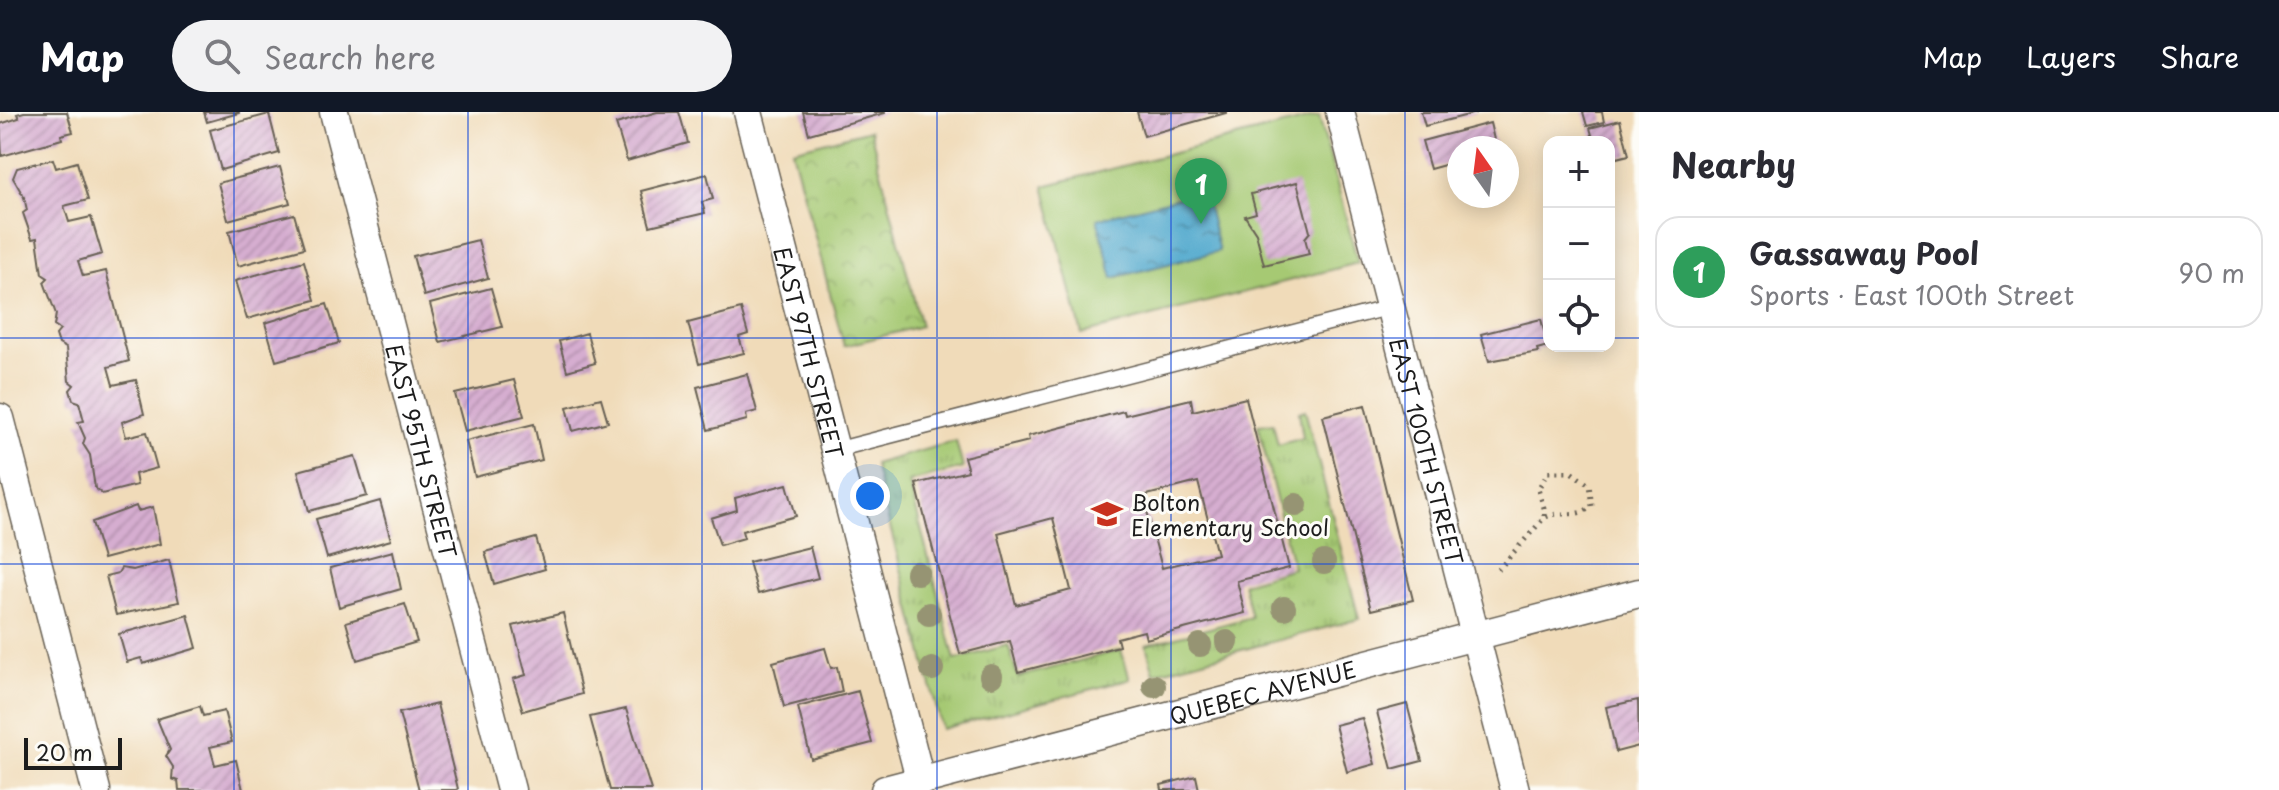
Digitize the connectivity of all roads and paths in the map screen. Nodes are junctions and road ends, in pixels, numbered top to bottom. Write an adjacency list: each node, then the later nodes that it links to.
1 (334, 112): 13 (street, EAST 95TH STREET)
2 (748, 112): 6 (street, EAST 97TH STREET)
3 (1340, 112): 4 (street, EAST 100TH STREET)
4 (1391, 307): 6 (lane); 10 (street, EAST 100TH STREET)
5 (0, 418): 12 (street)
6 (835, 450): 11 (street, EAST 97TH STREET)
7 (1544, 518): 7 (path); 8 (path)
8 (1498, 570)
9 (1639, 593): 10 (street, QUEBEC AVENUE)
10 (1475, 635): 11 (street, QUEBEC AVENUE); 15 (street, EAST 100TH STREET)
11 (920, 779): 14 (street, QUEBEC AVENUE)
12 (96, 790)
13 (511, 790)
14 (885, 790)
15 (1515, 790)

